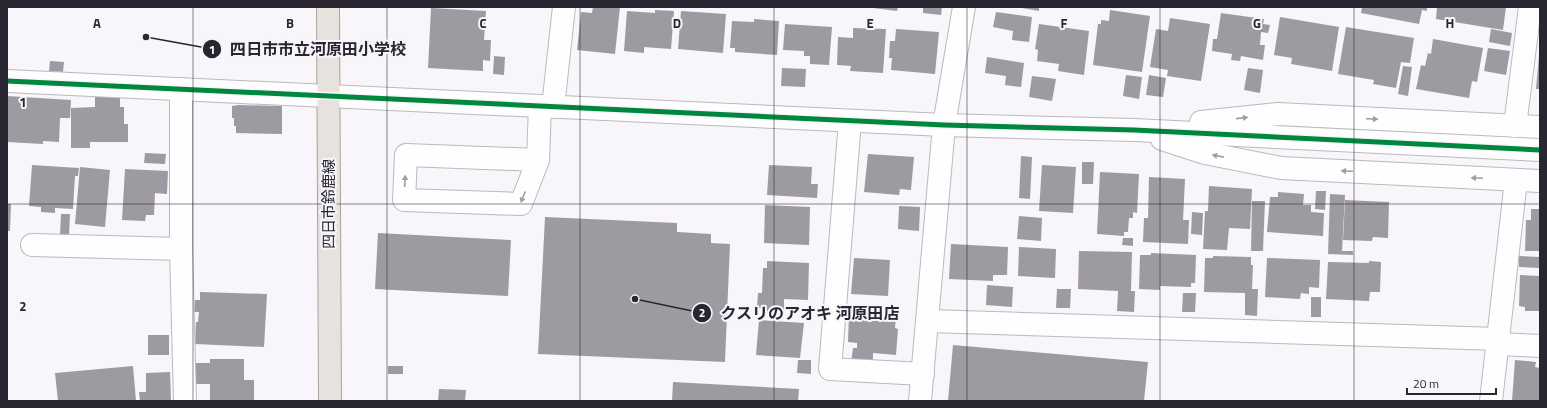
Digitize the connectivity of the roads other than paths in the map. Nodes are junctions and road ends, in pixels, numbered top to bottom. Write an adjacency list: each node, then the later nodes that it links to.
1 (328, 7): 7 (main road, 四日市鈴鹿線)
2 (564, 7): 8 (street)
3 (964, 7): 10 (street)
4 (1530, 7): 11 (street)
5 (7, 81): 6 (street)
6 (181, 89): 7 (street); 19 (street)
7 (328, 97): 8 (street); 25 (main road, 四日市鈴鹿線)
8 (547, 106): 9 (street); 15 (street)
9 (850, 121): 10 (street); 23 (street)
10 (944, 125): 13 (street); 20 (street)
11 (1516, 126): 12 (street); 13 (street, one-way to 11)
12 (1540, 127)
13 (1134, 130): 14 (street); 16 (street, one-way to 13)
14 (1540, 150)
15 (538, 160): 15 (street, one-way to 15)
16 (1516, 180): 17 (street); 21 (street)
17 (1540, 181)
18 (32, 245): 19 (street)
19 (181, 249): 24 (street)
20 (928, 321): 21 (street); 23 (street)
21 (1498, 342): 22 (street); 27 (street)
22 (1540, 346)
23 (923, 374): 26 (street)
24 (185, 401)
25 (330, 401)
26 (920, 401)
27 (1491, 401)

